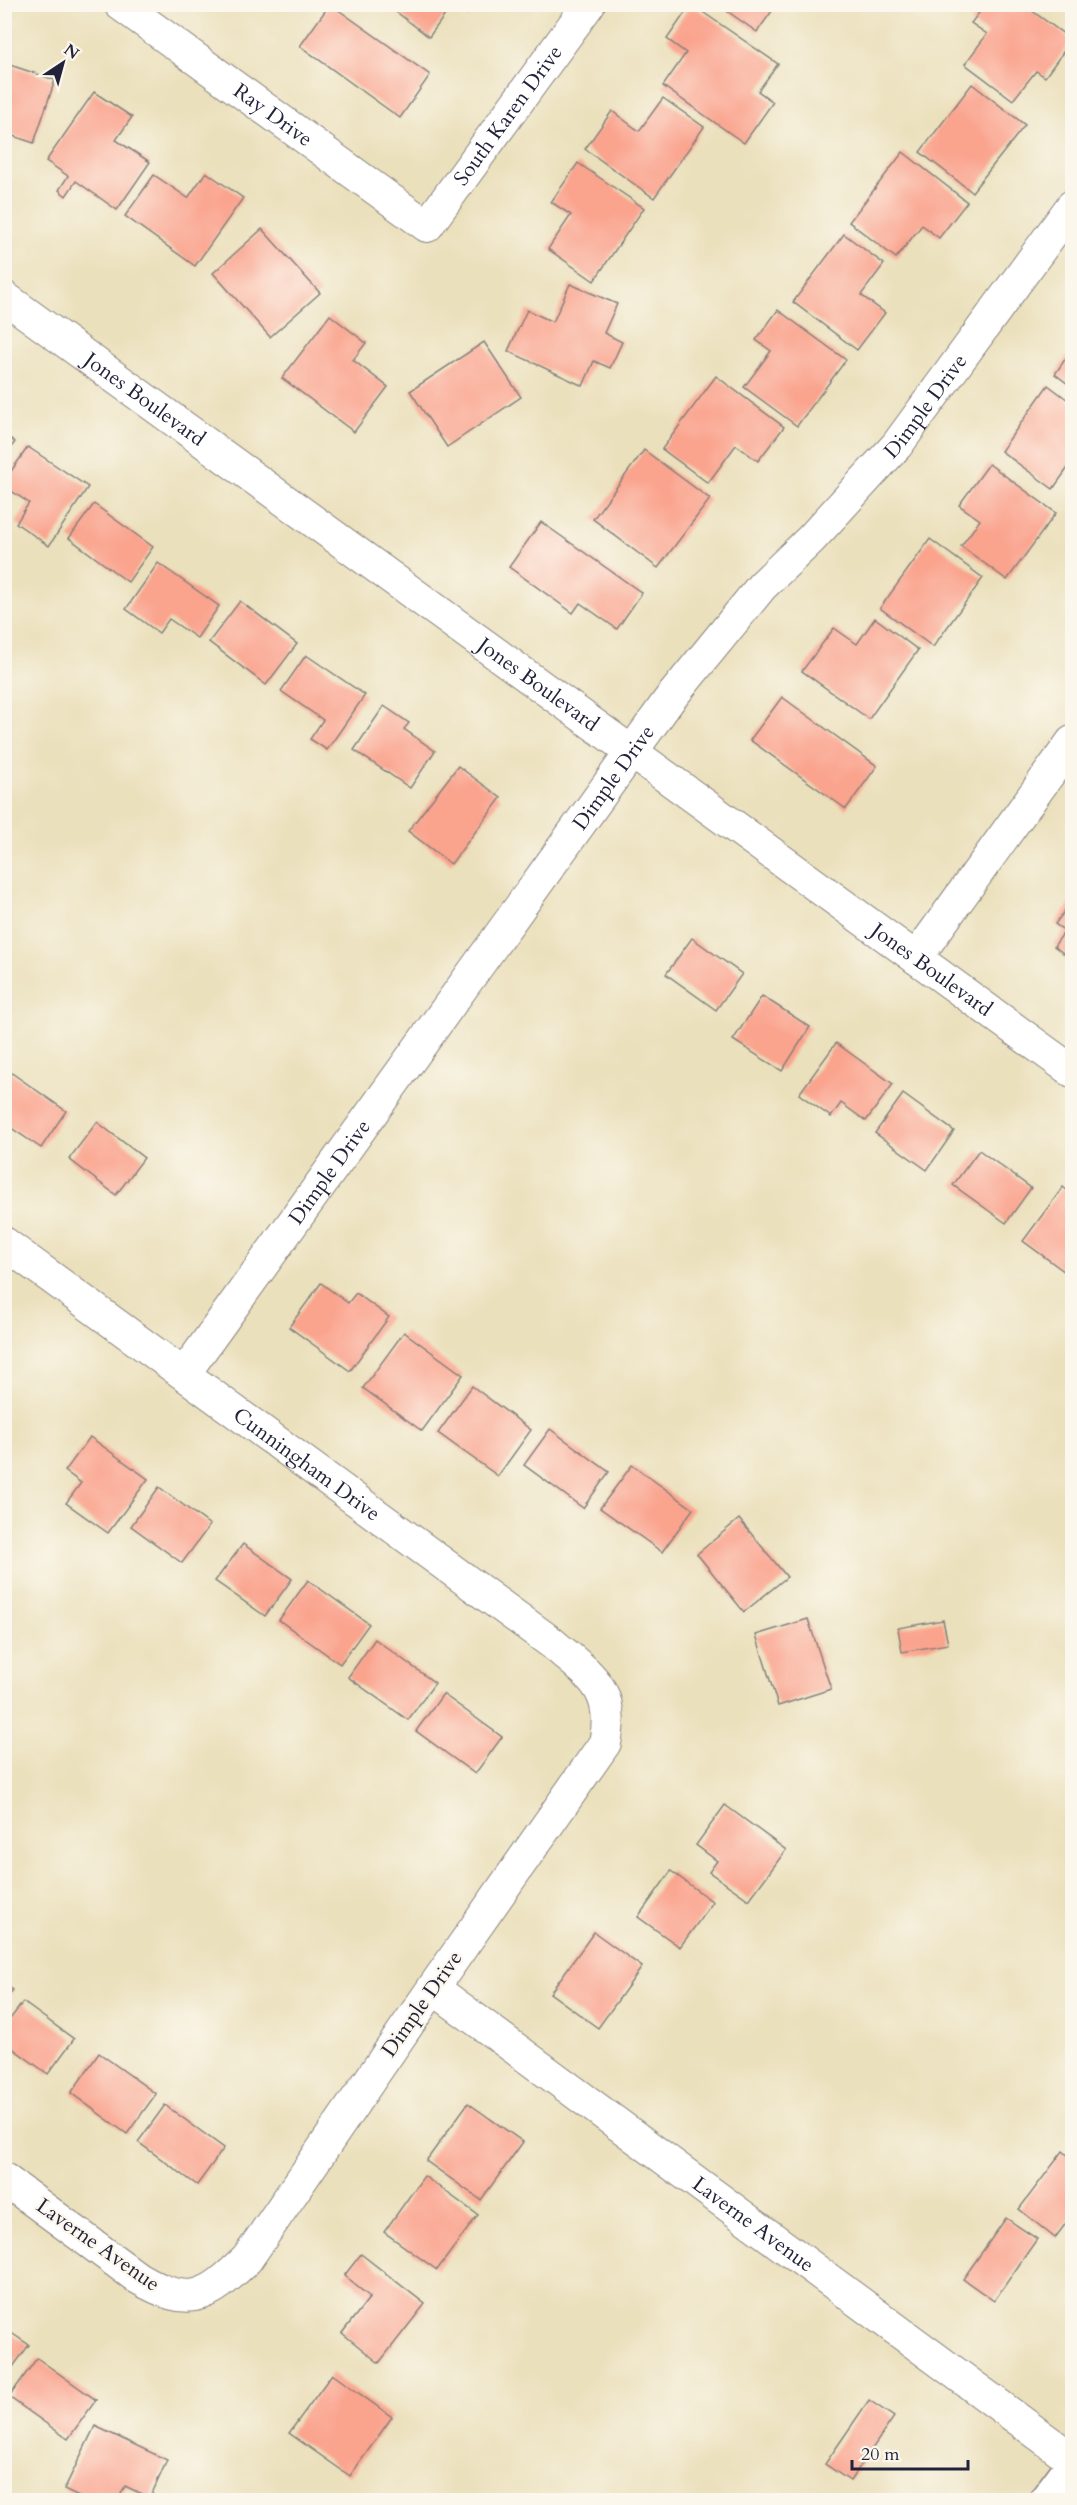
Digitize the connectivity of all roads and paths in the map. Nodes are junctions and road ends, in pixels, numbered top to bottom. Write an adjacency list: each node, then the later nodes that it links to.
1 (120, 4): 4 (street, Ray Drive)
2 (589, 4): 4 (street, South Karen Drive)
3 (1072, 206): 7 (street, Dimple Drive)
4 (427, 226)
5 (4, 297): 7 (street, Jones Boulevard)
6 (1072, 742): 8 (street)
7 (632, 753): 8 (street, Jones Boulevard); 11 (street, Dimple Drive)
8 (916, 958): 9 (street, Jones Boulevard)
9 (1072, 1071)
10 (4, 1243): 11 (street, Cunningham Drive)
11 (184, 1374): 12 (street, Cunningham Drive)
12 (603, 1692): 13 (street, Dimple Drive)
13 (433, 1988): 15 (street, Dimple Drive); 16 (street, Laverne Avenue)
14 (4, 2179): 15 (street, Laverne Avenue)
15 (198, 2295)
16 (1072, 2458)
17 (1072, 2465): 18 (main road)
18 (1046, 2500)

